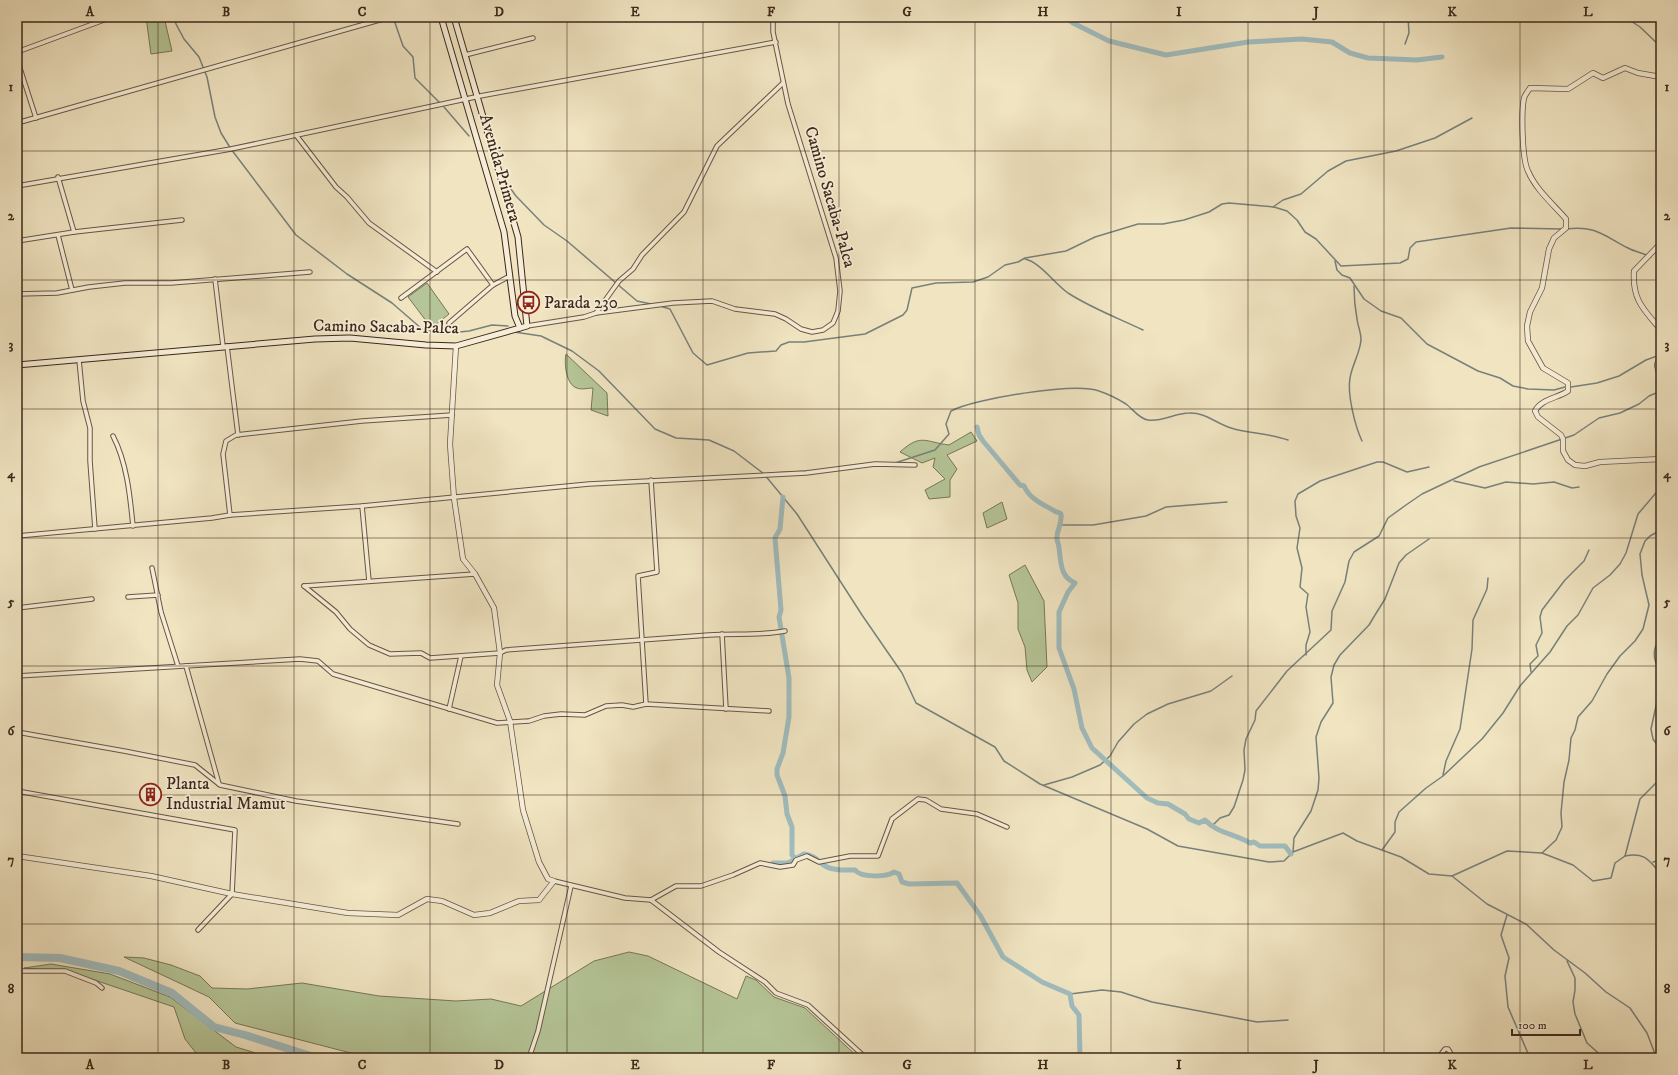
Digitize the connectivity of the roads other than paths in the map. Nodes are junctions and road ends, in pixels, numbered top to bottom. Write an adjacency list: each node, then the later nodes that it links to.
1 (112, 17): 10 (street)
2 (390, 17): 17 (street)
3 (441, 17): 16 (main road, Avenida Primera)
4 (454, 17): 11 (main road, Avenida Primera)
5 (774, 17): 9 (street, Camino Sacaba-Palca)
6 (1658, 17): 7 (street)
7 (1661, 27)
8 (533, 38): 11 (street)
9 (776, 42): 14 (street, Camino Sacaba-Palca); 15 (street)
10 (17, 52)
11 (465, 55): 15 (main road, Avenida Primera)
12 (17, 59): 17 (street)
13 (1661, 77): 51 (street)
14 (783, 83): 37 (street); 37 (street, Camino Sacaba-Palca)
15 (476, 97): 16 (street); 39 (main road, Avenida Primera)
16 (466, 100): 19 (street); 31 (main road, Avenida Primera)
17 (36, 118): 18 (street)
18 (17, 123)
19 (296, 135): 20 (street); 30 (street)
20 (58, 177): 21 (street); 25 (street)
21 (17, 186)
22 (1661, 198): 24 (street)
23 (182, 220): 25 (street)
24 (1661, 225)
25 (74, 232): 26 (street)
26 (58, 235): 27 (street); 34 (street)
27 (17, 241)
28 (1661, 243): 41 (street)
29 (310, 272): 32 (street)
30 (437, 272): 33 (street); 36 (street)
31 (510, 276): 33 (street); 40 (main road, Avenida Primera)
32 (215, 279): 34 (street); 42 (street)
33 (493, 285): 38 (street)
34 (72, 290): 35 (street)
35 (17, 294)
36 (401, 298)
37 (596, 313): 39 (street, Camino Sacaba-Palca)
38 (449, 323)
39 (527, 326): 40 (main road, Camino Sacaba-Palca)
40 (520, 328): 43 (main road, Camino Sacaba-Palca)
41 (1661, 330)
42 (225, 346): 43 (main road, Camino Sacaba-Palca); 45 (main road, Camino Sacaba-Palca); 49 (street)
43 (456, 346): 48 (street)
44 (1661, 352): 47 (street)
45 (79, 360): 46 (main road, Camino Sacaba-Palca); 58 (street)
46 (17, 365)
47 (1661, 382)
48 (452, 415): 49 (street); 54 (street)
49 (238, 434): 56 (street)
50 (114, 436): 57 (street)
51 (1661, 459)
52 (915, 465): 53 (street)
53 (651, 480): 54 (street); 69 (street)
54 (454, 498): 55 (street); 61 (street)
55 (362, 506): 56 (street); 62 (street)
56 (230, 515): 57 (street)
57 (133, 526): 58 (street)
58 (95, 529): 59 (street)
59 (17, 536)
60 (152, 568): 63 (street)
61 (475, 574): 62 (street); 70 (street)
62 (369, 581): 71 (street)
63 (158, 595): 64 (street); 72 (street)
64 (128, 597)
65 (92, 600): 66 (street)
66 (17, 608)
67 (785, 631): 68 (street)
68 (722, 634): 69 (street); 77 (street)
69 (642, 640): 70 (street); 75 (street)
70 (500, 653): 71 (street); 79 (street)
71 (461, 656): 76 (street)
72 (178, 666): 73 (street); 74 (street)
73 (186, 666): 76 (street); 81 (street)
74 (17, 676)
75 (646, 704): 77 (street); 79 (street)
76 (449, 709): 79 (street)
77 (726, 709): 78 (street)
78 (769, 711)
79 (510, 721): 86 (street)
80 (17, 732): 81 (street)
81 (219, 785): 83 (street)
82 (17, 791): 88 (street)
83 (458, 824)
84 (1007, 827): 89 (street)
85 (17, 856): 88 (street)
86 (554, 881): 87 (street); 88 (street)
87 (571, 886): 89 (street); 93 (street)
88 (232, 894): 90 (street)
89 (652, 900): 94 (street)
90 (198, 930)
91 (17, 971): 92 (street)
92 (102, 988)
93 (529, 1058)
94 (866, 1058)
95 (1438, 1058): 96 (street)
96 (1450, 1058)

